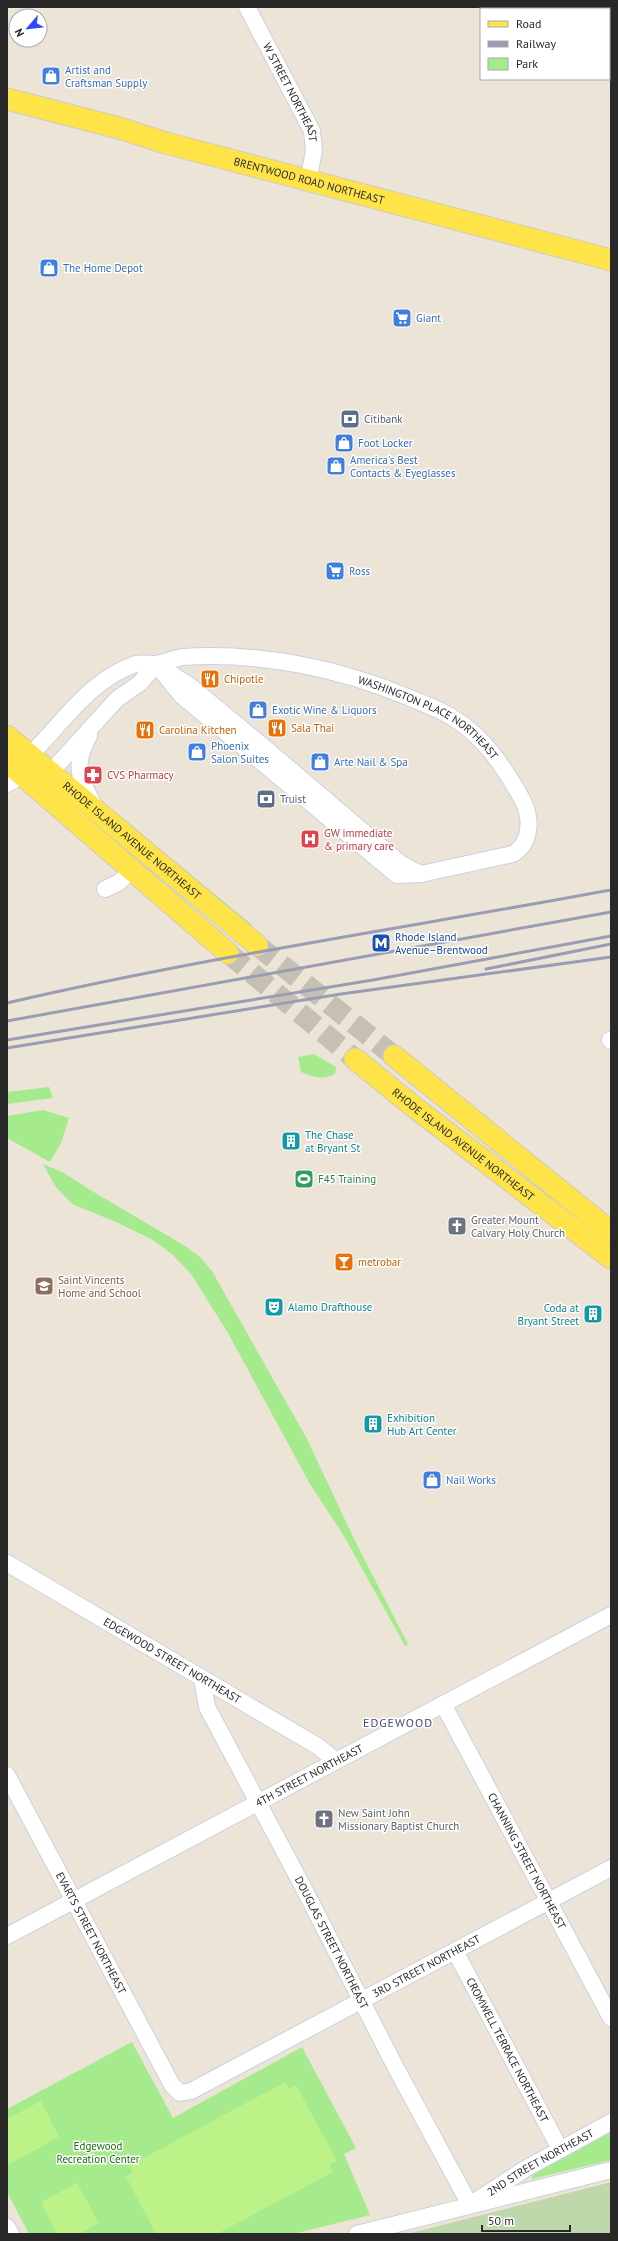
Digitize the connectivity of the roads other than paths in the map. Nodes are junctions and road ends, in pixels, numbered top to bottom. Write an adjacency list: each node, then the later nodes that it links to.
1 (247, 7): 3 (street, W STREET NORTHEAST)
2 (7, 99): 3 (main road, BRENTWOOD ROAD NORTHEAST)
3 (308, 181): 4 (main road, BRENTWOOD ROAD NORTHEAST)
4 (611, 260)
5 (156, 664): 5 (street, WASHINGTON PLACE NORTHEAST); 6 (street); 8 (street, WASHINGTON PLACE NORTHEAST)
6 (99, 719): 10 (street); 12 (street)
7 (7, 736): 8 (main road, RHODE ISLAND AVENUE NORTHEAST)
8 (30, 755): 10 (main road, RHODE ISLAND AVENUE NORTHEAST); 11 (street, WASHINGTON PLACE NORTHEAST)
9 (7, 762): 11 (main road, RHODE ISLAND AVENUE NORTHEAST)
10 (50, 772): 11 (street); 12 (main road, RHODE ISLAND AVENUE NORTHEAST)
11 (15, 780): 13 (main road, RHODE ISLAND AVENUE NORTHEAST)
12 (104, 819): 15 (main road, RHODE ISLAND AVENUE NORTHEAST)
13 (132, 871): 14 (street); 16 (main road, RHODE ISLAND AVENUE NORTHEAST)
14 (105, 890)
15 (257, 945)
16 (228, 953)
17 (394, 1056): 19 (main road, RHODE ISLAND AVENUE NORTHEAST)
18 (355, 1059): 20 (main road, RHODE ISLAND AVENUE NORTHEAST)
19 (611, 1232)
20 (611, 1258)
21 (8, 1565): 23 (street, EDGEWOOD STREET NORTHEAST)
22 (611, 1615): 24 (street, 4TH STREET NORTHEAST)
23 (202, 1678): 25 (street, EDGEWOOD STREET NORTHEAST); 27 (street, DOUGLAS STREET NORTHEAST)
24 (443, 1704): 25 (street, 4TH STREET NORTHEAST); 30 (street, CHANNING STREET NORTHEAST)
25 (336, 1761): 27 (street, 4TH STREET NORTHEAST)
26 (7, 1775): 29 (street, EVARTS STREET NORTHEAST)
27 (258, 1803): 29 (street, 4TH STREET NORTHEAST); 33 (street, DOUGLAS STREET NORTHEAST)
28 (611, 1868): 30 (street, 3RD STREET NORTHEAST)
29 (73, 1901): 31 (street, 4TH STREET NORTHEAST); 35 (street, EVARTS STREET NORTHEAST)
30 (548, 1902): 32 (street, 3RD STREET NORTHEAST); 34 (street, CHANNING STREET NORTHEAST)
31 (7, 1936)
32 (455, 1951): 33 (street, 3RD STREET NORTHEAST); 37 (street, CROMWELL TERRACE NORTHEAST)
33 (361, 2001): 35 (street, 3RD STREET NORTHEAST); 39 (street, DOUGLAS STREET NORTHEAST)
34 (611, 2018)
35 (177, 2091)
36 (611, 2122): 37 (street, 2ND STREET NORTHEAST)
37 (560, 2149): 39 (street, 2ND STREET NORTHEAST)
38 (611, 2170): 39 (street)
39 (470, 2205): 42 (street)
40 (7, 2227): 41 (street)
41 (11, 2234)
42 (357, 2234)

